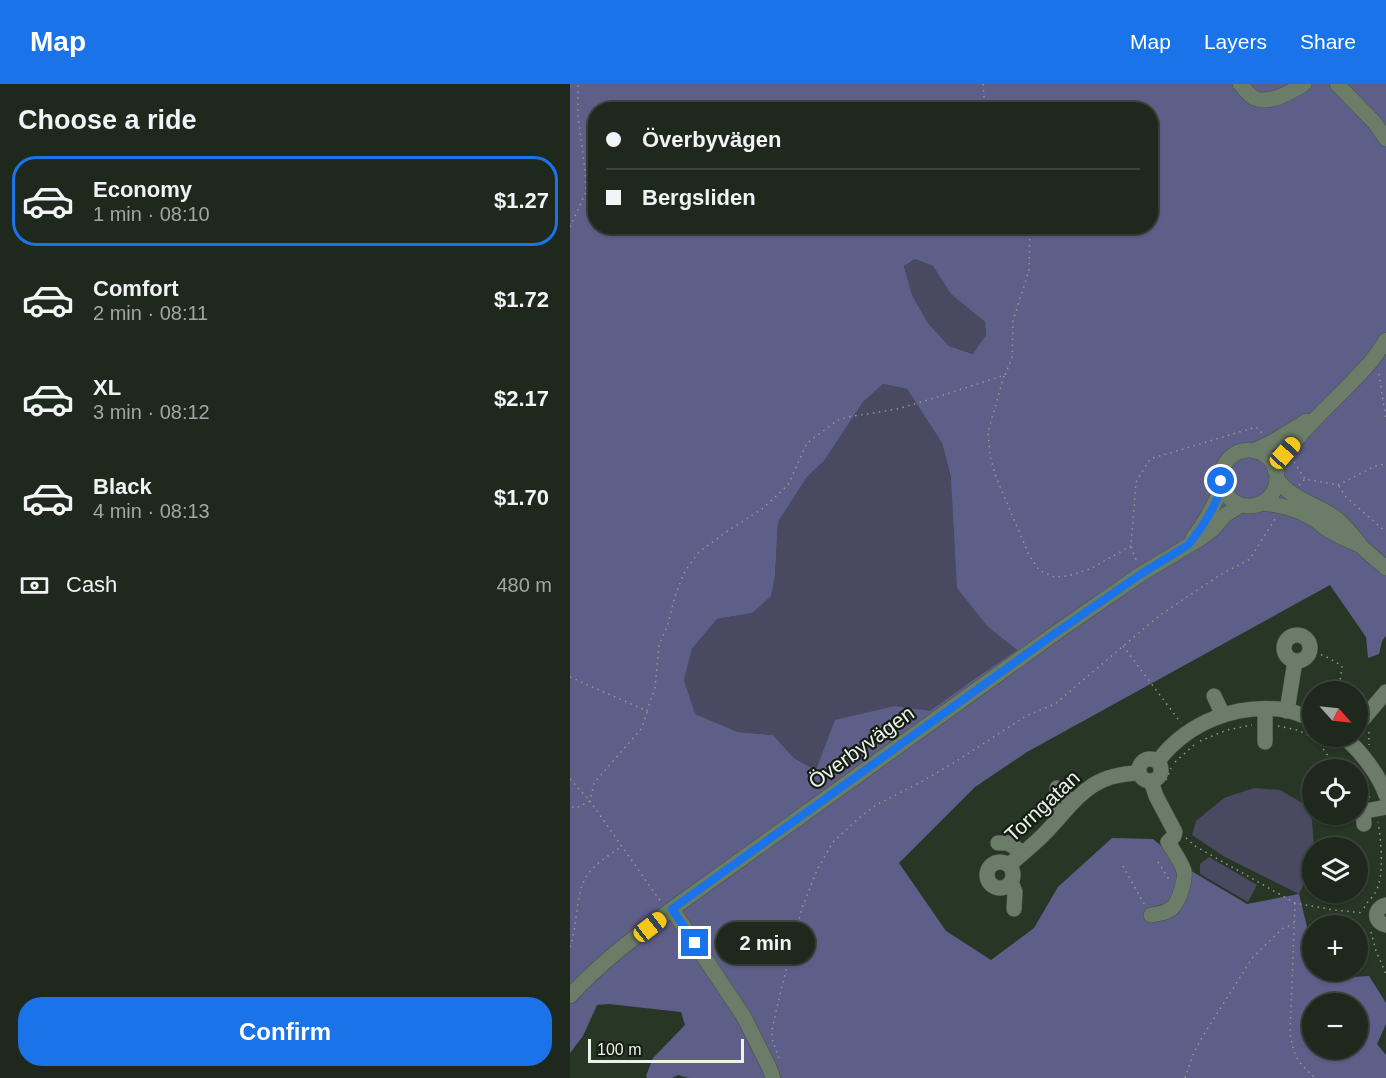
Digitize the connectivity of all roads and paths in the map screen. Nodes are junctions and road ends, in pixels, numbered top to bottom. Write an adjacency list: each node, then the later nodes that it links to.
1 (578, 84): 8 (path)
2 (983, 84): 6 (path)
3 (1240, 84): 4 (street)
4 (1304, 84)
5 (1337, 84): 7 (street)
6 (984, 102)
7 (1386, 140)
8 (570, 227)
9 (1030, 234): 12 (path)
10 (1386, 340): 13 (street)
11 (1379, 374): 14 (path)
12 (1005, 375): 28 (path); 38 (path)
13 (1322, 412): 15 (street); 17 (street)
14 (1386, 419)
15 (1272, 442): 16 (street); 28 (path)
16 (1254, 451): 19 (street); 22 (street)
17 (1285, 453): 19 (street); 20 (path)
18 (1386, 464): 21 (path)
19 (1276, 474): 23 (street); 24 (street)
20 (1305, 479): 21 (path); 23 (path)
21 (1338, 485): 26 (path)
22 (1222, 487): 25 (street); 27 (street, Överbyvägen)
23 (1287, 500): 24 (street); 29 (street); 77 (path)
24 (1263, 503): 25 (street)
25 (1241, 505): 27 (street, Överbyvägen)
26 (1386, 532)
27 (1188, 545): 30 (street, Överbyvägen)
28 (1131, 546): 30 (path)
29 (1386, 568)
30 (1141, 574): 69 (street, Överbyvägen)
31 (1310, 650): 32 (street); 32 (street); 34 (path)
32 (1295, 660): 39 (street)
33 (570, 677): 38 (path)
34 (1340, 681)
35 (1386, 692): 40 (street)
36 (1214, 696): 41 (street)
37 (1265, 710): 39 (street); 41 (street); 43 (street)
38 (647, 711): 53 (path)
39 (1287, 711): 42 (street)
40 (1368, 713)
41 (1223, 715): 49 (street)
42 (1302, 716)
43 (1265, 742)
44 (1196, 743): 49 (path)
45 (1322, 747): 47 (path)
46 (1354, 747): 50 (street)
47 (1333, 759)
48 (570, 779): 53 (path)
49 (1151, 779): 56 (street, Torngatan); 66 (street)
50 (1385, 787)
51 (1058, 788): 56 (street)
52 (1368, 794): 55 (path)
53 (590, 801): 54 (path); 60 (path)
54 (570, 807)
55 (1380, 808): 71 (path)
56 (1066, 809): 57 (street); 61 (street, Torngatan)
57 (1042, 810)
58 (1182, 833): 67 (path)
59 (998, 843): 61 (street)
60 (623, 846): 69 (path); 74 (path)
61 (1023, 854): 63 (street, Torngatan)
62 (1158, 862): 66 (path)
63 (1009, 866): 65 (street, Torngatan); 65 (street, Torngatan)
64 (1123, 866): 70 (path)
65 (1011, 882): 68 (street)
66 (1181, 892): 70 (street)
67 (1295, 903): 71 (path); 72 (path)
68 (1014, 909)
69 (670, 911): 76 (street, Överbyvägen); 78 (street)
70 (1151, 915)
71 (1378, 918)
72 (1294, 924): 79 (path); 80 (path)
73 (1371, 932): 75 (path)
74 (570, 947)
75 (1386, 974)
76 (570, 996)
77 (782, 1063)
78 (773, 1078)
79 (1185, 1078)
80 (1315, 1078)

